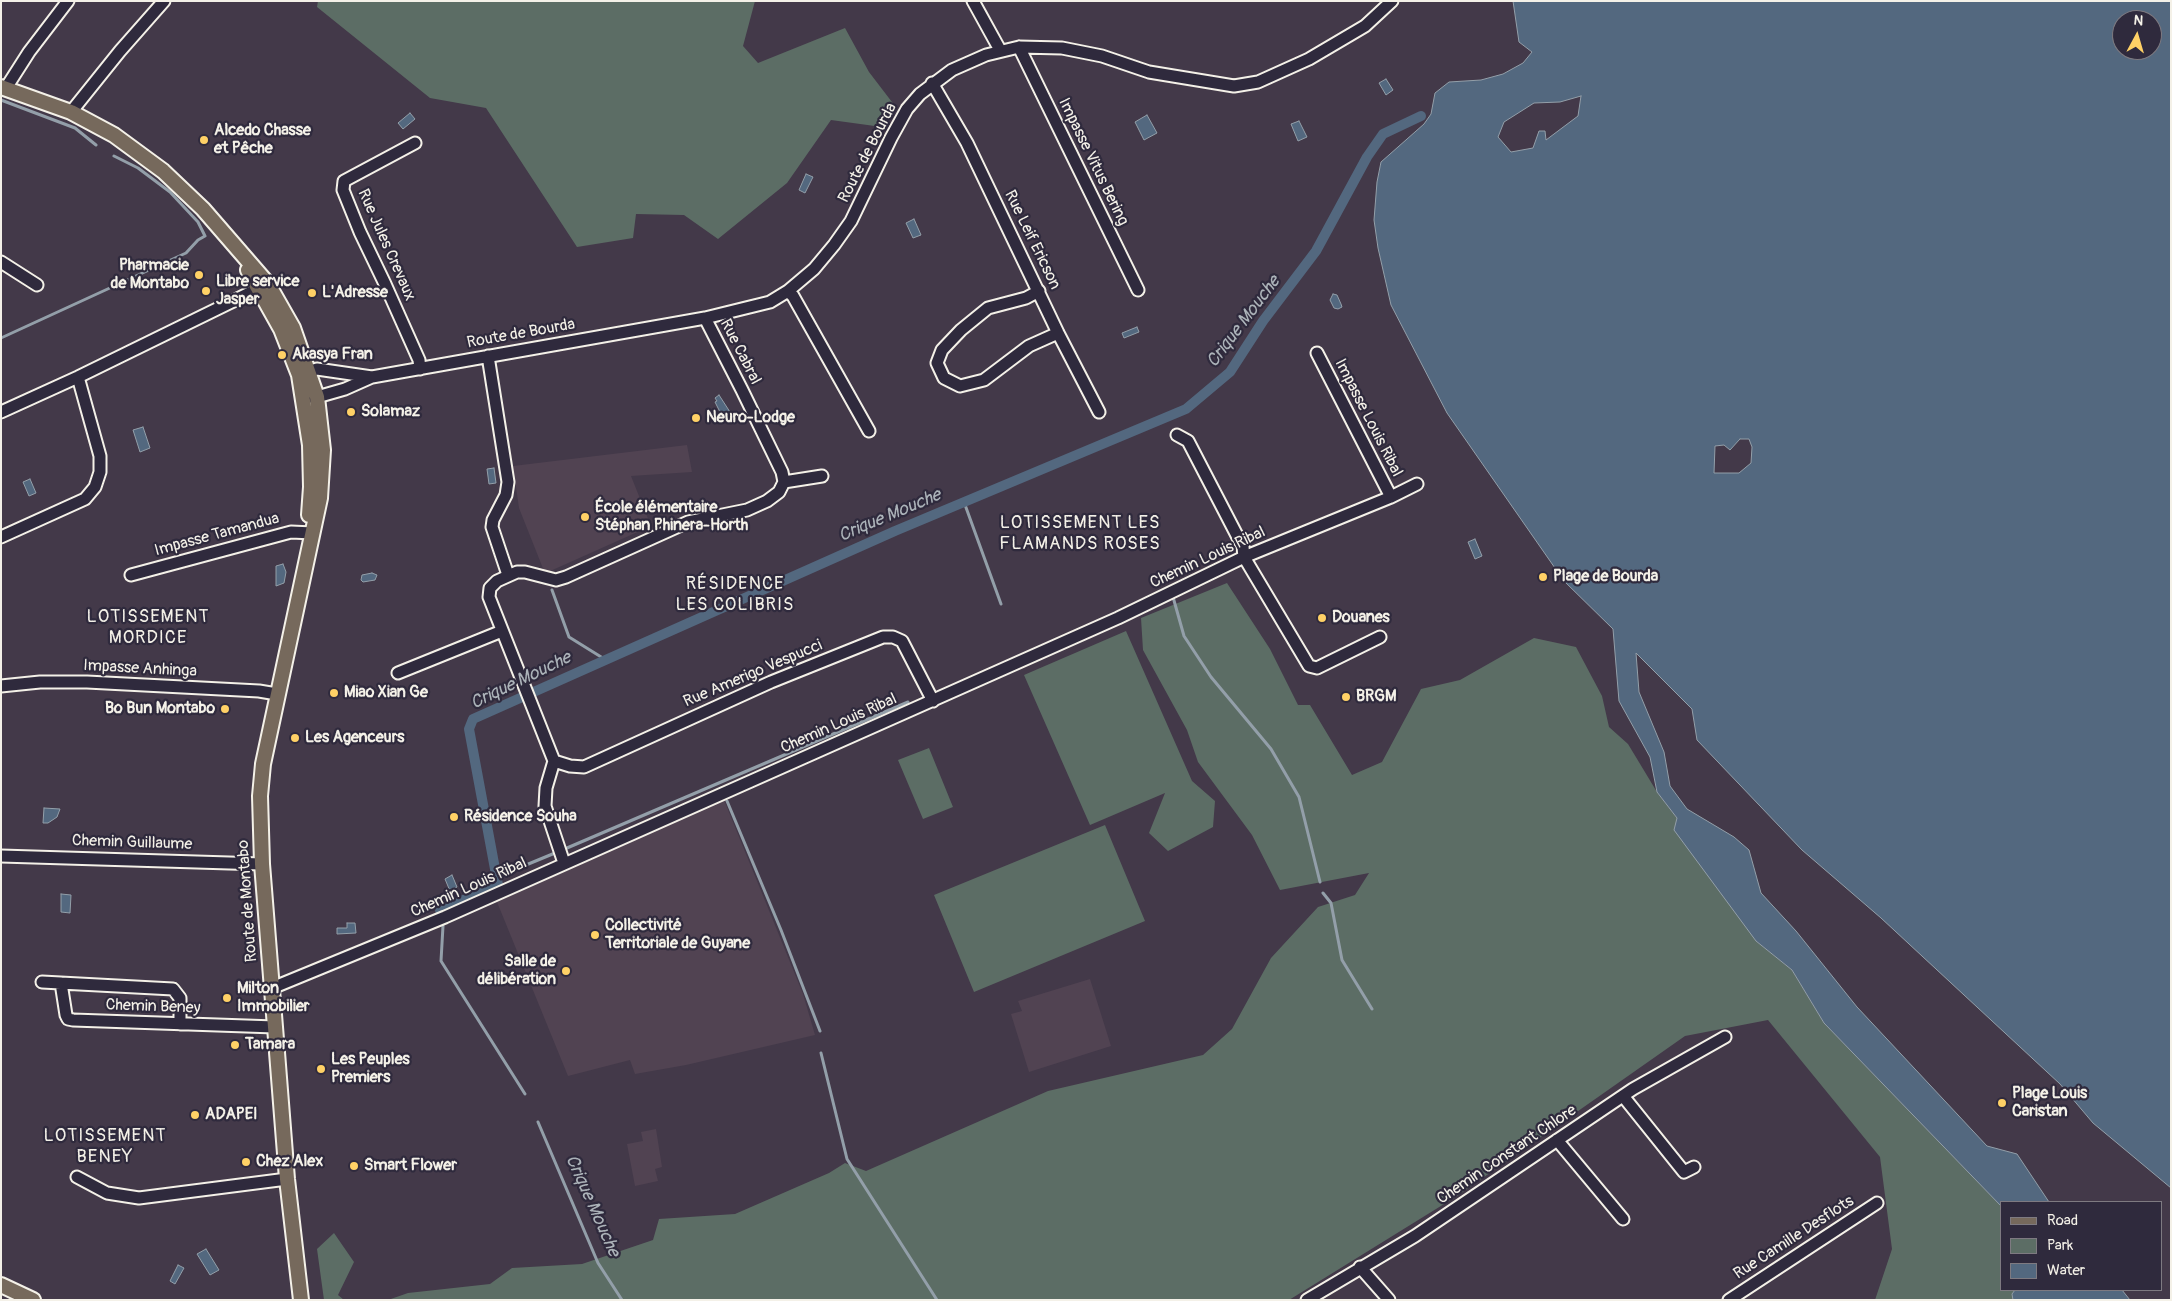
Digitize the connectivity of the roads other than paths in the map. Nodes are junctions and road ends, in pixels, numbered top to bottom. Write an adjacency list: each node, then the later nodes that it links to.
1 (68, 1): 8 (street)
2 (164, 1): 9 (street)
3 (973, 1): 6 (street)
4 (1392, 1): 5 (street, Route de Bourda)
5 (1019, 48): 6 (street, Route de Bourda); 14 (street, Impasse Vitus Bering)
6 (1000, 50): 7 (street, Route de Bourda)
7 (932, 83): 15 (street, Route de Bourda); 16 (street, Rue Leif Ericson)
8 (4, 87): 9 (main road, Route de Montabo)
9 (71, 112): 13 (main road, Route de Montabo)
10 (415, 142): 21 (street, Rue Jules Crevaux)
11 (1, 262): 12 (street)
12 (37, 285)
13 (264, 286): 22 (main road, Route de Montabo); 23 (street)
14 (1138, 290)
15 (788, 291): 17 (street, Route de Bourda); 29 (street)
16 (1039, 291): 18 (street, Rue Leif Ericson); 18 (street)
17 (705, 318): 20 (street, Route de Bourda); 32 (street, Rue Cabral)
18 (1058, 333): 28 (street, Rue Leif Ericson)
19 (1317, 353): 34 (street, Impasse Louis Ribal)
20 (488, 356): 21 (street, Route de Bourda); 39 (street)
21 (420, 369): 24 (street, Route de Bourda)
22 (304, 373): 24 (street, Route de Bourda); 25 (main road, Route de Montabo); 26 (main road, Route de Montabo)
23 (78, 378): 27 (street); 36 (street)
24 (372, 378): 26 (street, Route de Bourda)
25 (302, 396): 26 (street, Route de Bourda); 35 (main road, Route de Montabo)
26 (317, 397): 35 (main road, Route de Montabo)
27 (1, 412)
28 (1099, 412)
29 (868, 431)
30 (1177, 435): 37 (street)
31 (822, 476): 32 (street)
32 (784, 482): 39 (street)
33 (1417, 484): 34 (street, Chemin Louis Ribal)
34 (1391, 497): 37 (street, Chemin Louis Ribal)
35 (313, 533): 38 (street, Impasse Tamandua); 44 (main road, Route de Montabo)
36 (1, 538)
37 (1244, 557): 41 (street); 45 (street, Chemin Louis Ribal)
38 (130, 575)
39 (508, 575): 40 (street)
40 (502, 631): 42 (street); 46 (street)
41 (1380, 637)
42 (398, 672)
43 (1, 686): 44 (street, Impasse Anhinga)
44 (277, 694): 49 (main road, Route de Montabo)
45 (933, 701): 46 (street, Rue Amerigo Vespucci); 48 (street, Chemin Louis Ribal)
46 (554, 761): 48 (street)
47 (1, 856): 49 (street, Chemin Guillaume)
48 (564, 863): 52 (street, Chemin Louis Ribal)
49 (262, 864): 52 (main road, Route de Montabo)
50 (42, 982): 51 (street)
51 (61, 983): 53 (street, Chemin Beney); 53 (street)
52 (272, 988): 54 (main road, Route de Montabo)
53 (180, 1024): 54 (street, Chemin Beney)
54 (274, 1026): 60 (main road, Route de Montabo)
55 (1725, 1036): 56 (street, Chemin Constant Chlore)
56 (1623, 1096): 57 (street, Chemin Constant Chlore); 58 (street)
57 (1558, 1140): 62 (street); 63 (street, Chemin Constant Chlore)
58 (1694, 1167)
59 (77, 1177): 60 (street)
60 (287, 1180): 66 (main road, Route de Montabo)
61 (1877, 1204): 69 (street, Rue Camille Desflots)
62 (1623, 1219)
63 (1360, 1267): 67 (street, Chemin Constant Chlore); 68 (street)
64 (1, 1285): 65 (main road)
65 (26, 1298)
66 (300, 1300)
67 (1307, 1300)
68 (1389, 1300)
69 (1729, 1300)

